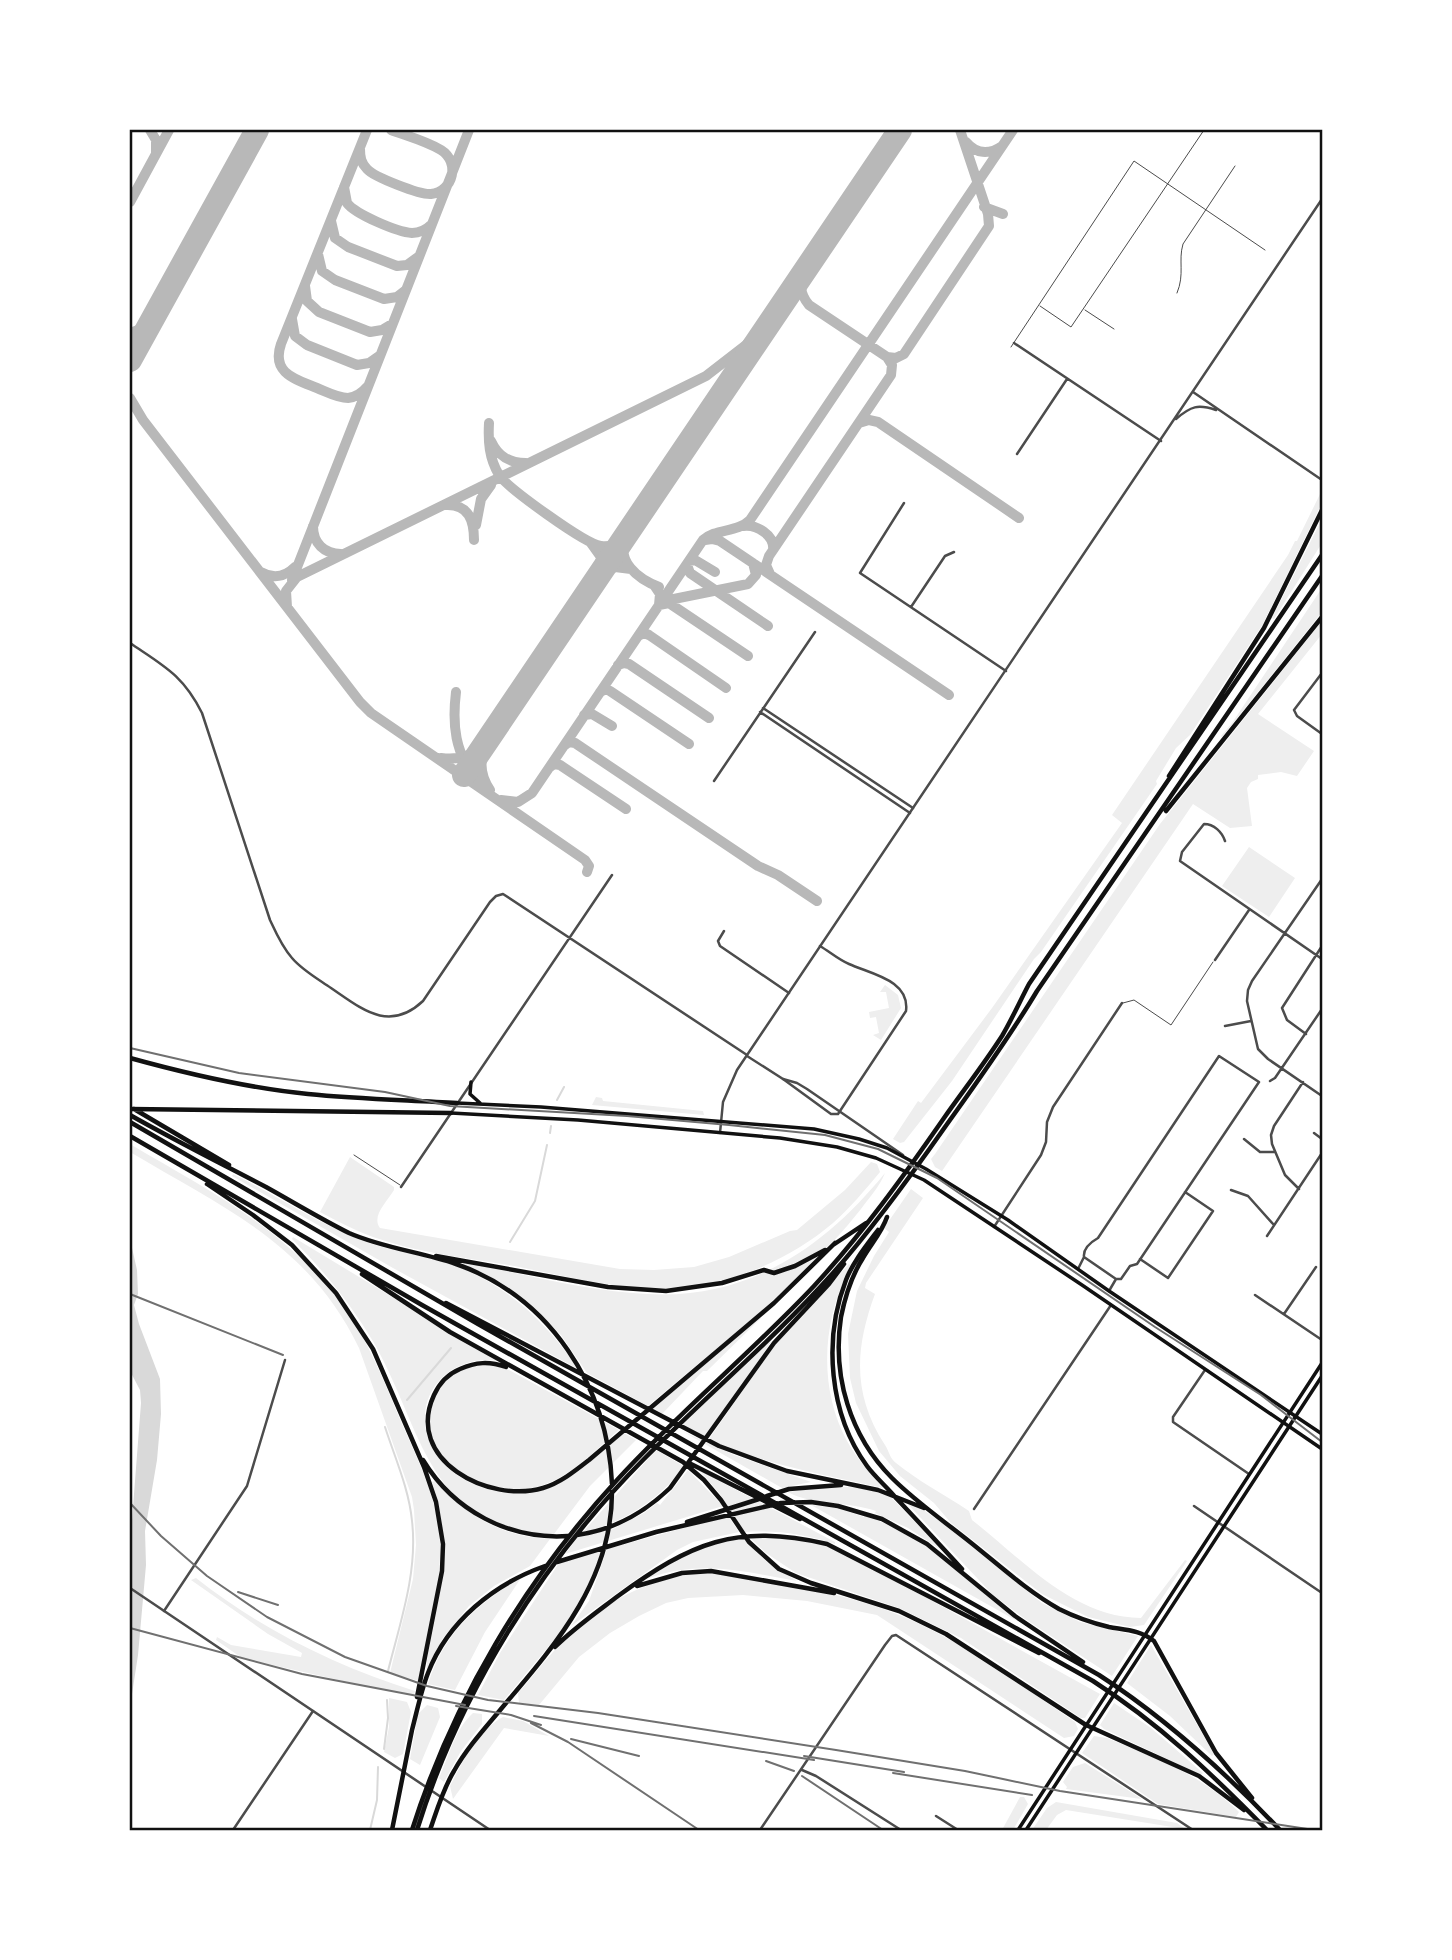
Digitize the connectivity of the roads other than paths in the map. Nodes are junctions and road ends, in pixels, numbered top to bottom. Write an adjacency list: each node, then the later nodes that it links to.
1 (1204, 130): 3 (lane)
2 (1235, 166): 5 (lane)
3 (1168, 184): 5 (lane); 8 (lane); 9 (lane)
4 (1322, 199): 14 (street)
5 (1205, 210): 6 (lane); 7 (lane)
6 (1265, 250)
7 (1177, 293)
8 (1038, 305): 9 (lane); 11 (lane)
9 (1083, 309): 10 (lane)
10 (1114, 329)
11 (1014, 343): 12 (lane); 13 (street)
12 (1011, 347)
13 (1067, 379): 17 (street); 18 (street)
14 (1193, 392): 15 (street); 16 (street)
15 (1223, 413): 16 (street); 19 (street)
16 (1173, 422): 17 (street)
17 (1161, 441): 29 (street)
18 (1017, 454)
19 (1322, 480)
20 (904, 503): 25 (street)
21 (1322, 510): 37 (highway)
22 (954, 552): 25 (street)
23 (1322, 555): 37 (highway)
24 (1322, 576): 38 (highway)
25 (911, 607): 29 (street)
26 (1322, 617): 38 (highway)
27 (815, 632): 31 (street)
28 (130, 643): 45 (street)
29 (1006, 671): 35 (street)
30 (1322, 673): 33 (street)
31 (763, 708): 32 (street); 35 (street)
32 (760, 712): 34 (street); 36 (street)
33 (1322, 734)
34 (714, 780)
35 (913, 808): 36 (street)
36 (910, 813): 46 (street)
37 (1141, 822): 78 (highway)
38 (1145, 836): 78 (highway)
39 (1225, 841): 42 (street)
40 (612, 875): 45 (street)
41 (1322, 879): 44 (street)
42 (1249, 910): 44 (street); 50 (street)
43 (724, 931): 51 (street)
44 (1285, 934): 48 (street); 54 (street)
45 (569, 937): 57 (street); 62 (street)
46 (820, 946): 51 (street); 68 (street)
47 (1322, 946): 48 (street)
48 (1316, 955): 49 (street); 56 (street)
49 (1322, 959)
50 (1215, 960): 52 (lane)
51 (789, 993): 57 (street)
52 (1122, 1003): 91 (street)
53 (1322, 1009): 56 (street)
54 (1251, 1021): 55 (street); 59 (street)
55 (1225, 1026)
56 (1306, 1034): 59 (street)
57 (747, 1055): 60 (street); 71 (street)
58 (130, 1058): 65 (highway)
59 (1282, 1068): 61 (street); 63 (street)
60 (783, 1079): 68 (street); 68 (street)
61 (1270, 1081)
62 (471, 1082): 65 (street); 66 (main road)
63 (1303, 1082): 64 (street); 79 (street)
64 (1322, 1096)
65 (457, 1102): 66 (main road); 69 (street)
66 (481, 1104): 71 (main road)
67 (130, 1107): 69 (highway); 85 (highway)
68 (839, 1111): 82 (street)
69 (450, 1113): 73 (main road); 86 (street)
70 (130, 1115): 85 (highway)
71 (720, 1121): 73 (street); 82 (main road)
72 (130, 1122): 106 (highway)
73 (719, 1133): 95 (main road)
74 (1314, 1133): 77 (street)
75 (130, 1136): 83 (highway)
76 (1244, 1139): 79 (street)
77 (1322, 1139)
78 (924, 1152): 84 (highway)
79 (1275, 1152): 87 (street)
80 (1322, 1153): 87 (street)
81 (354, 1155): 86 (lane)
82 (906, 1157): 91 (main road)
83 (175, 1163): 99 (highway); 124 (highway)
84 (902, 1184): 90 (highway); 93 (highway)
85 (266, 1187): 98 (highway)
86 (401, 1187)
87 (1298, 1189): 94 (street)
88 (1231, 1190): 94 (street)
89 (1185, 1192): 101 (street); 102 (street); 102 (street)
90 (899, 1193): 92 (highway); 100 (highway)
91 (1002, 1216): 95 (street); 104 (main road)
92 (887, 1217): 132 (highway); 135 (highway)
93 (870, 1221): 97 (highway); 118 (highway)
94 (1274, 1225): 96 (street)
95 (994, 1227): 109 (main road)
96 (1267, 1236)
97 (835, 1243): 98 (highway); 116 (highway)
98 (401, 1250): 143 (highway)
99 (330, 1252): 116 (highway); 134 (highway)
100 (848, 1256): 118 (highway); 124 (highway)
101 (1084, 1257): 104 (street); 105 (street)
102 (1140, 1259): 105 (street)
103 (1315, 1267): 110 (street)
104 (1078, 1269): 107 (main road)
105 (1116, 1279): 107 (street)
106 (411, 1285): 127 (highway); 146 (highway)
107 (1109, 1292): 117 (main road)
108 (1255, 1295): 110 (street)
109 (1111, 1305): 114 (main road); 129 (street)
110 (1284, 1314): 111 (street)
111 (1322, 1340)
112 (285, 1360): 140 (street)
113 (1322, 1363): 117 (main road)
114 (1205, 1370): 120 (main road); 126 (street)
115 (1322, 1376): 119 (main road)
116 (531, 1378): 123 (highway)
117 (1290, 1412): 119 (main road); 120 (main road)
118 (685, 1415): 156 (highway)
119 (1296, 1416): 121 (main road); 122 (main road)
120 (1283, 1422): 121 (main road); 126 (main road)
121 (1289, 1426): 125 (main road); 133 (main road)
122 (1322, 1434)
123 (639, 1437): 134 (highway); 139 (highway)
124 (414, 1444): 144 (highway)
125 (1322, 1449)
126 (1249, 1474): 131 (main road)
127 (855, 1485): 130 (highway); 132 (highway)
128 (1194, 1506): 131 (street)
129 (974, 1509)
130 (712, 1516): 135 (highway); 144 (highway)
131 (1218, 1522): 133 (street); 141 (main road)
132 (948, 1524): 141 (highway)
133 (1224, 1526): 138 (street); 142 (main road)
134 (871, 1555): 145 (highway)
135 (975, 1582): 146 (highway)
136 (631, 1587): 139 (highway); 143 (highway); 145 (highway)
137 (130, 1588): 140 (street)
138 (1322, 1593)
139 (856, 1597): 148 (highway)
140 (164, 1611): 147 (street)
141 (1145, 1634): 142 (highway); 148 (main road)
142 (1152, 1638): 149 (main road); 152 (highway)
143 (542, 1660): 157 (highway)
144 (425, 1671): 155 (highway)
145 (1093, 1681): 151 (highway)
146 (1136, 1699): 152 (highway)
147 (313, 1711): 154 (street); 158 (street)
148 (1086, 1725): 149 (highway); 162 (main road)
149 (1092, 1728): 151 (highway); 163 (main road)
150 (801, 1769): 159 (street); 160 (street); 164 (street)
151 (1250, 1813): 165 (highway)
152 (1266, 1815): 166 (highway)
153 (936, 1816): 161 (street)
154 (233, 1830)
155 (392, 1830)
156 (415, 1830)
157 (430, 1830)
158 (490, 1830)
159 (760, 1830)
160 (901, 1830)
161 (958, 1830)
162 (1018, 1830)
163 (1026, 1830)
164 (1192, 1830)
165 (1267, 1830)
166 (1280, 1830)

